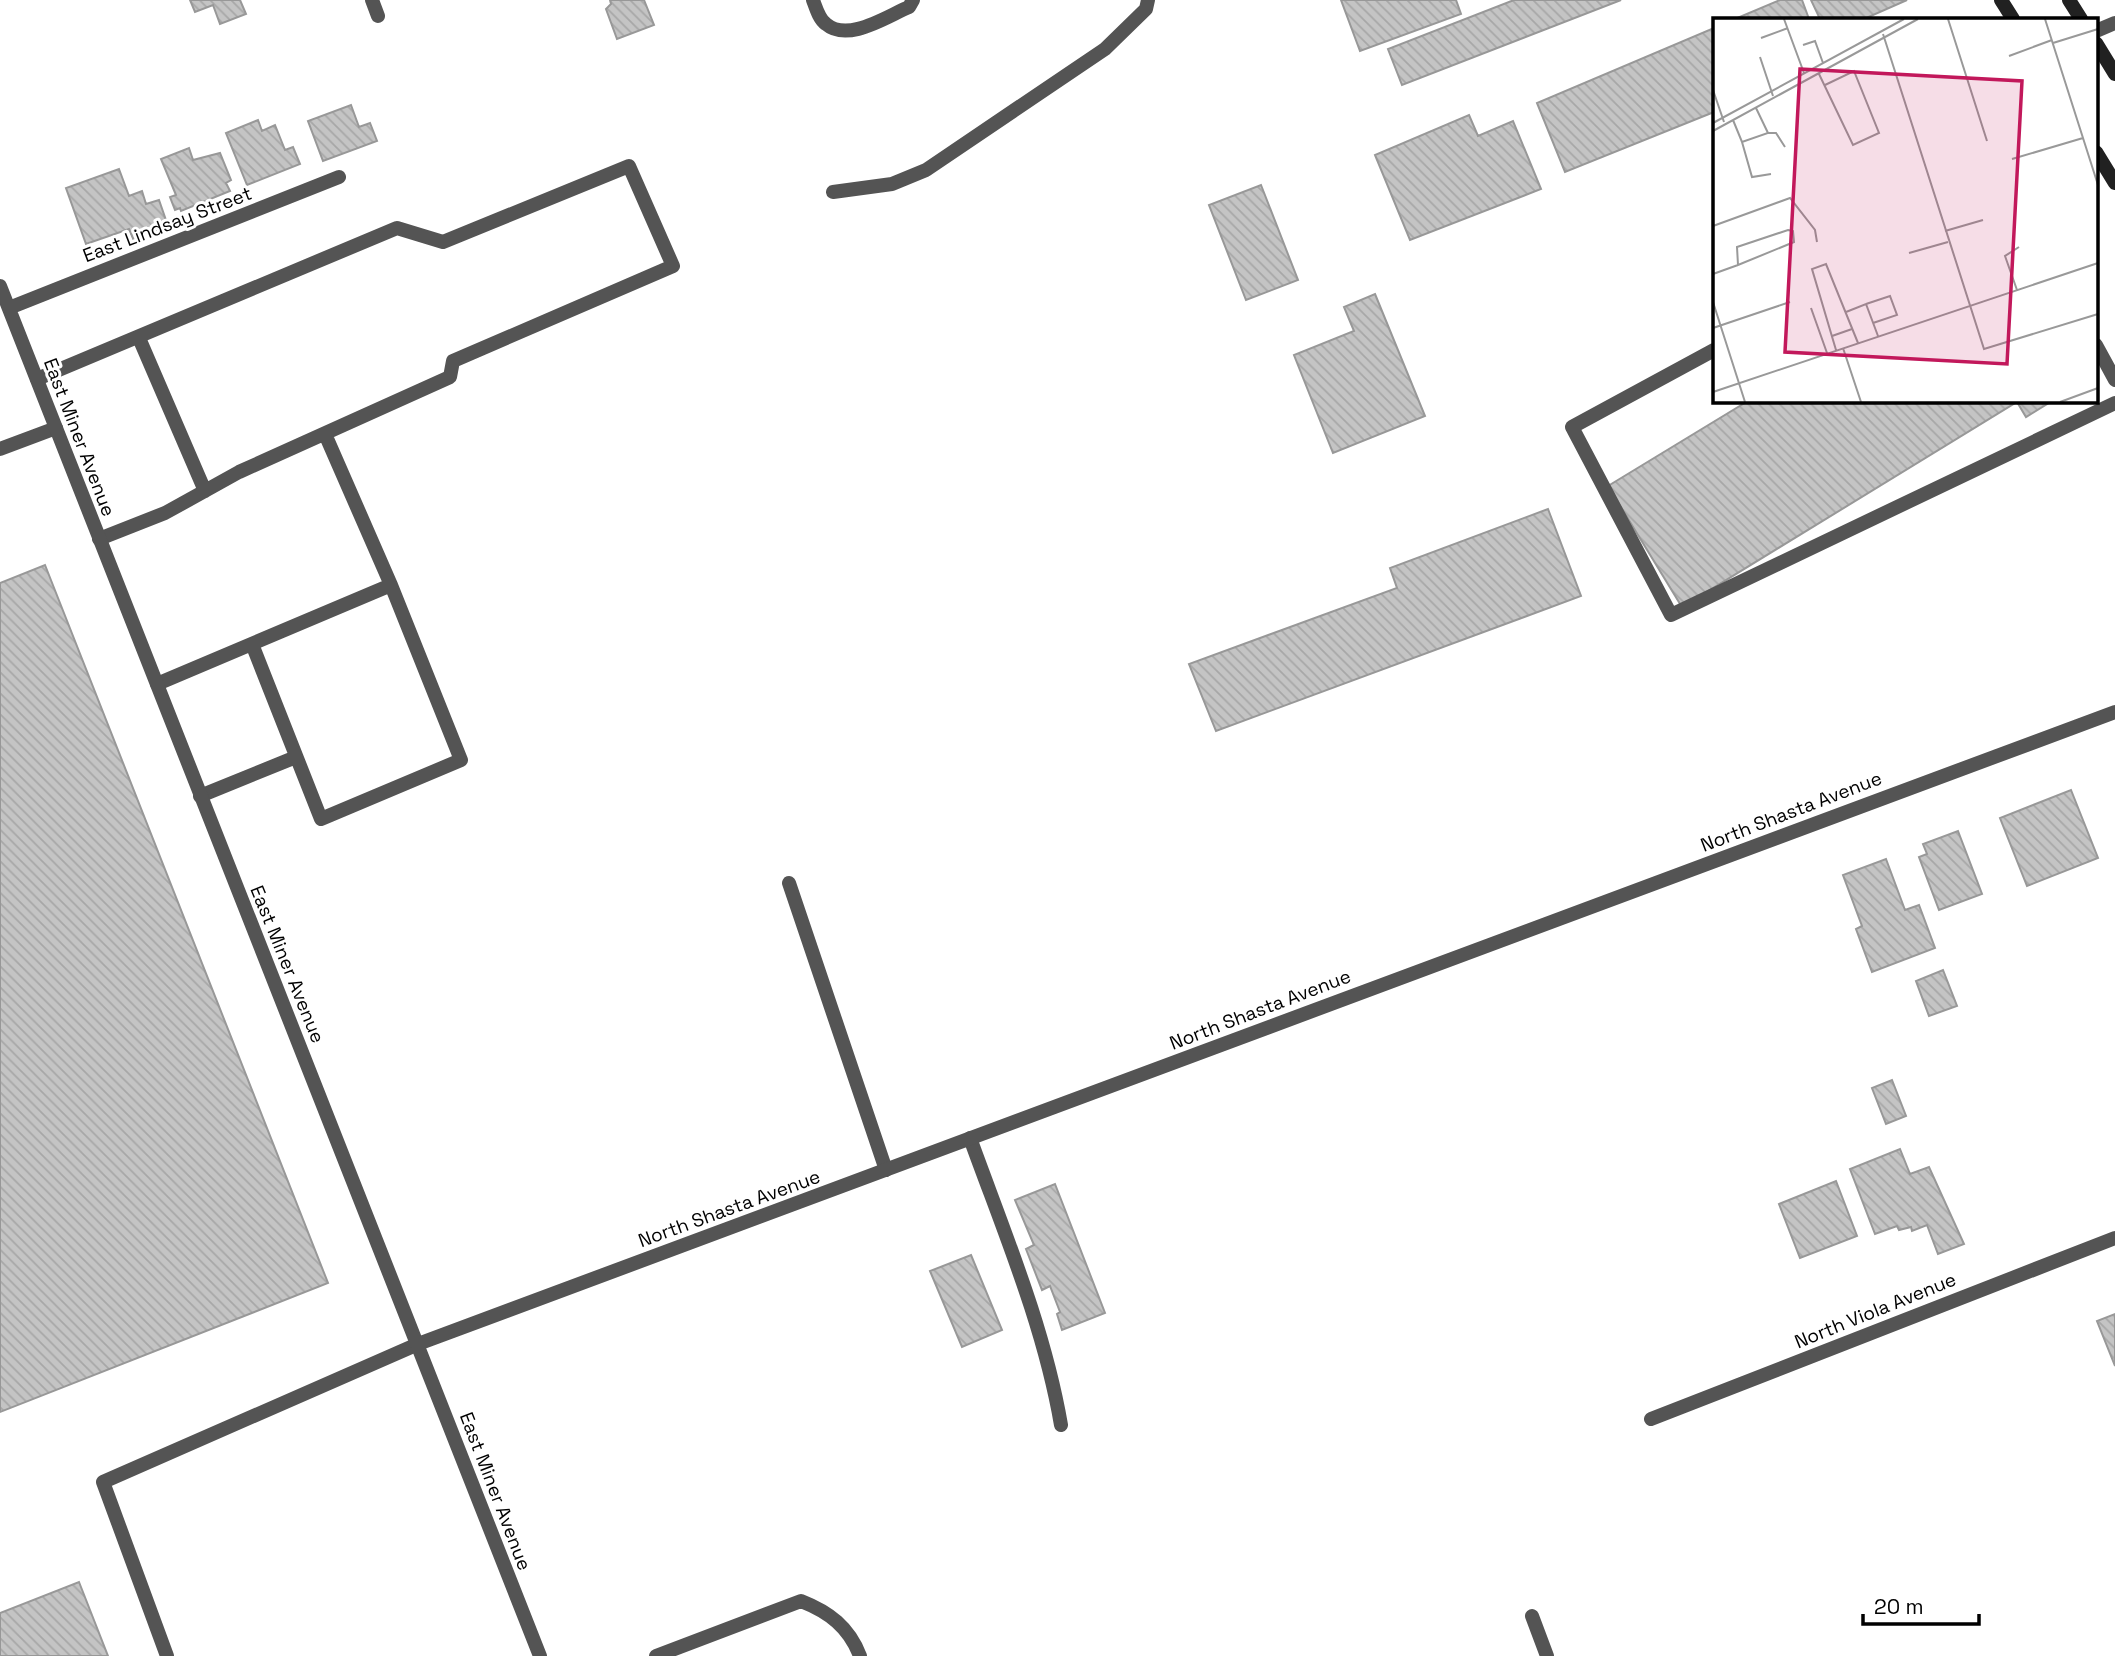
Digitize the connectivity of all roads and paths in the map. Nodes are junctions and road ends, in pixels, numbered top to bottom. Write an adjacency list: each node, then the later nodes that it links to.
1 (372, 0): 7 (street)
2 (813, 0): 3 (street)
3 (913, 0)
4 (1148, 0): 17 (street)
5 (2001, 0): 8 (main road)
6 (2069, 0): 9 (main road)
7 (378, 16)
8 (2012, 18)
9 (2080, 18)
10 (2115, 23): 11 (street)
11 (2098, 30)
12 (2098, 46): 13 (main road)
13 (2115, 74)
14 (2098, 155): 16 (main road)
15 (340, 177): 19 (street, East Lindsay Street)
16 (2115, 183)
17 (833, 192)
18 (0, 286): 19 (street, East Miner Avenue)
19 (9, 308): 23 (street, East Miner Avenue)
20 (139, 338): 23 (street); 27 (street); 29 (street)
21 (2098, 349): 24 (street)
22 (1713, 351): 25 (street)
23 (37, 379): 26 (street, East Miner Avenue)
24 (2115, 380)
25 (2115, 403)
26 (56, 428): 28 (street); 30 (street, East Miner Avenue)
27 (325, 433): 29 (street); 31 (street)
28 (0, 450)
29 (205, 491): 30 (street)
30 (99, 539): 33 (street, East Miner Avenue)
31 (391, 585): 32 (street); 35 (street)
32 (252, 644): 33 (street); 35 (street)
33 (157, 684): 36 (street, East Miner Avenue)
34 (2115, 712): 38 (street, North Shasta Avenue)
35 (296, 757): 36 (street)
36 (200, 796): 41 (street, East Miner Avenue)
37 (789, 883): 39 (street)
38 (970, 1138): 39 (street, North Shasta Avenue); 43 (street)
39 (886, 1170): 41 (street, North Shasta Avenue)
40 (2115, 1238): 42 (street, North Viola Avenue)
41 (418, 1344): 45 (street, North Shasta Avenue); 46 (street, East Miner Avenue)
42 (1651, 1419)
43 (1061, 1424)
44 (1532, 1616): 49 (street)
45 (167, 1656)
46 (540, 1656)
47 (656, 1656): 48 (street)
48 (860, 1656)
49 (1547, 1656)

